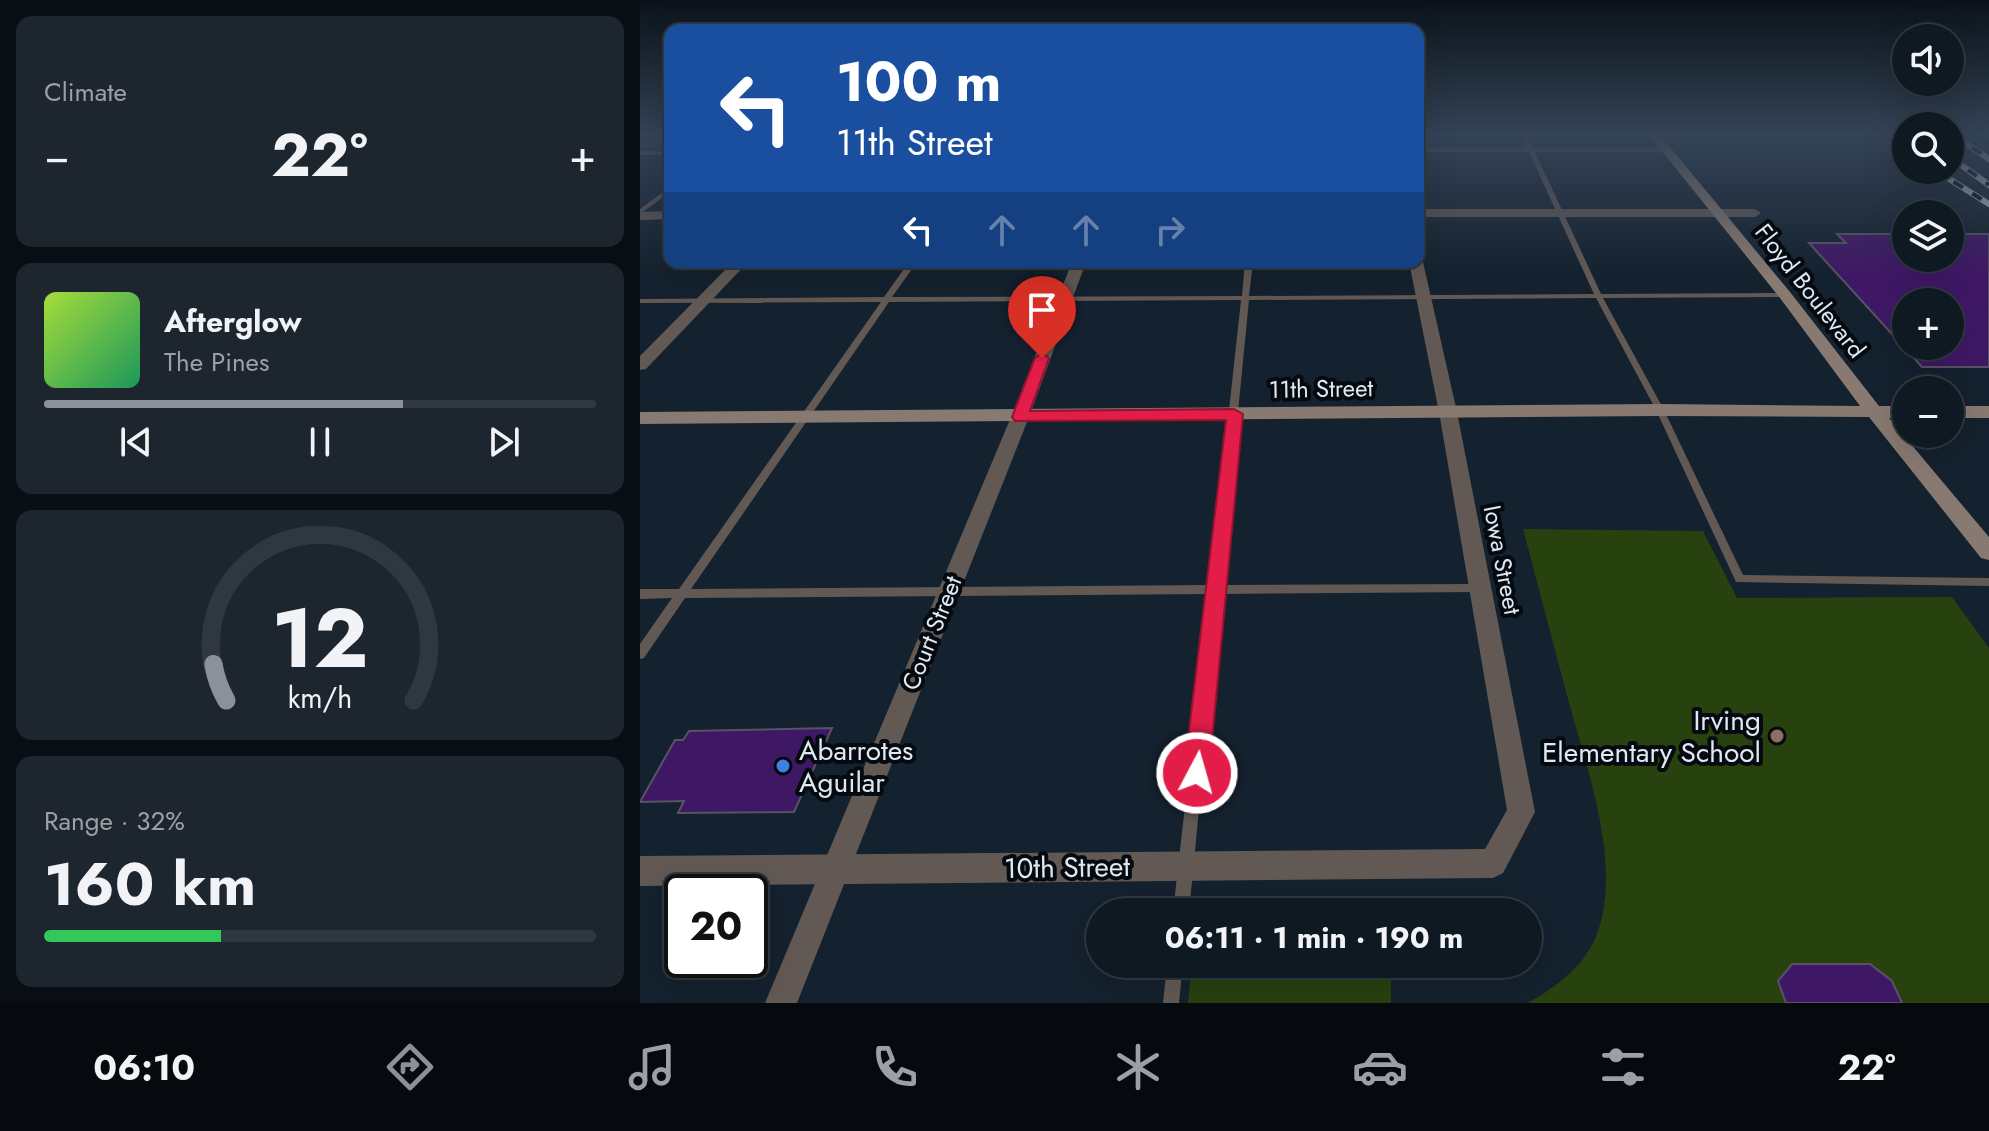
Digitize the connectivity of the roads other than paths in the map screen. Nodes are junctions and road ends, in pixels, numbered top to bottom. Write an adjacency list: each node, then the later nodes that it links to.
1 (1546, 182): 8 (lane)
2 (1691, 182): 5 (main road, Floyd Boulevard)
3 (664, 194): 7 (lane)
4 (1424, 213): 8 (street)
5 (1716, 213): 6 (street); 8 (street); 16 (main road, Floyd Boulevard)
6 (1755, 213)
7 (640, 214): 9 (street)
8 (1561, 214): 15 (lane)
9 (664, 215)
10 (735, 268): 22 (street)
11 (909, 268): 20 (lane)
12 (1077, 268): 19 (street, Court Street)
13 (1248, 268): 18 (lane)
14 (1417, 268): 17 (street, Iowa Street)
15 (1598, 295): 16 (lane); 17 (lane); 24 (lane)
16 (1785, 295): 29 (main road, Floyd Boulevard)
17 (1422, 296): 18 (lane); 25 (street, Iowa Street)
18 (1246, 298): 19 (lane); 30 (lane)
19 (1064, 299): 20 (lane); 32 (street, Court Street)
20 (887, 300): 22 (lane); 31 (lane)
21 (640, 301): 22 (lane)
22 (702, 301): 23 (street)
23 (640, 365)
24 (1660, 410): 25 (main road, 11th Street); 29 (main road, 11th Street); 35 (lane)
25 (1448, 412): 30 (main road, 11th Street); 37 (street, Iowa Street)
26 (1892, 412): 29 (main road, 11th Street)
27 (1964, 412): 28 (main road)
28 (1989, 412)
29 (1875, 413): 34 (main road, Floyd Boulevard)
30 (1234, 414): 32 (main road, 11th Street); 36 (lane)
31 (805, 416): 32 (main road, 11th Street); 33 (main road, 11th Street); 39 (lane)
32 (1020, 417): 38 (street, Court Street)
33 (640, 418)
34 (1989, 552)
35 (1989, 582)
36 (1217, 588): 37 (lane); 38 (lane); 43 (lane)
37 (1482, 588): 42 (street, Iowa Street)
38 (950, 591): 39 (lane); 44 (street, Court Street)
39 (683, 593): 40 (lane); 41 (lane)
40 (640, 594)
41 (640, 654)
42 (1493, 863): 43 (street, 10th Street)
43 (1187, 866): 44 (street, 10th Street); 46 (lane)
44 (837, 869): 45 (street, 10th Street); 48 (street, Court Street)
45 (640, 871)
46 (1183, 898)
47 (1174, 978): 49 (lane)
48 (781, 1003)
49 (1171, 1003)

